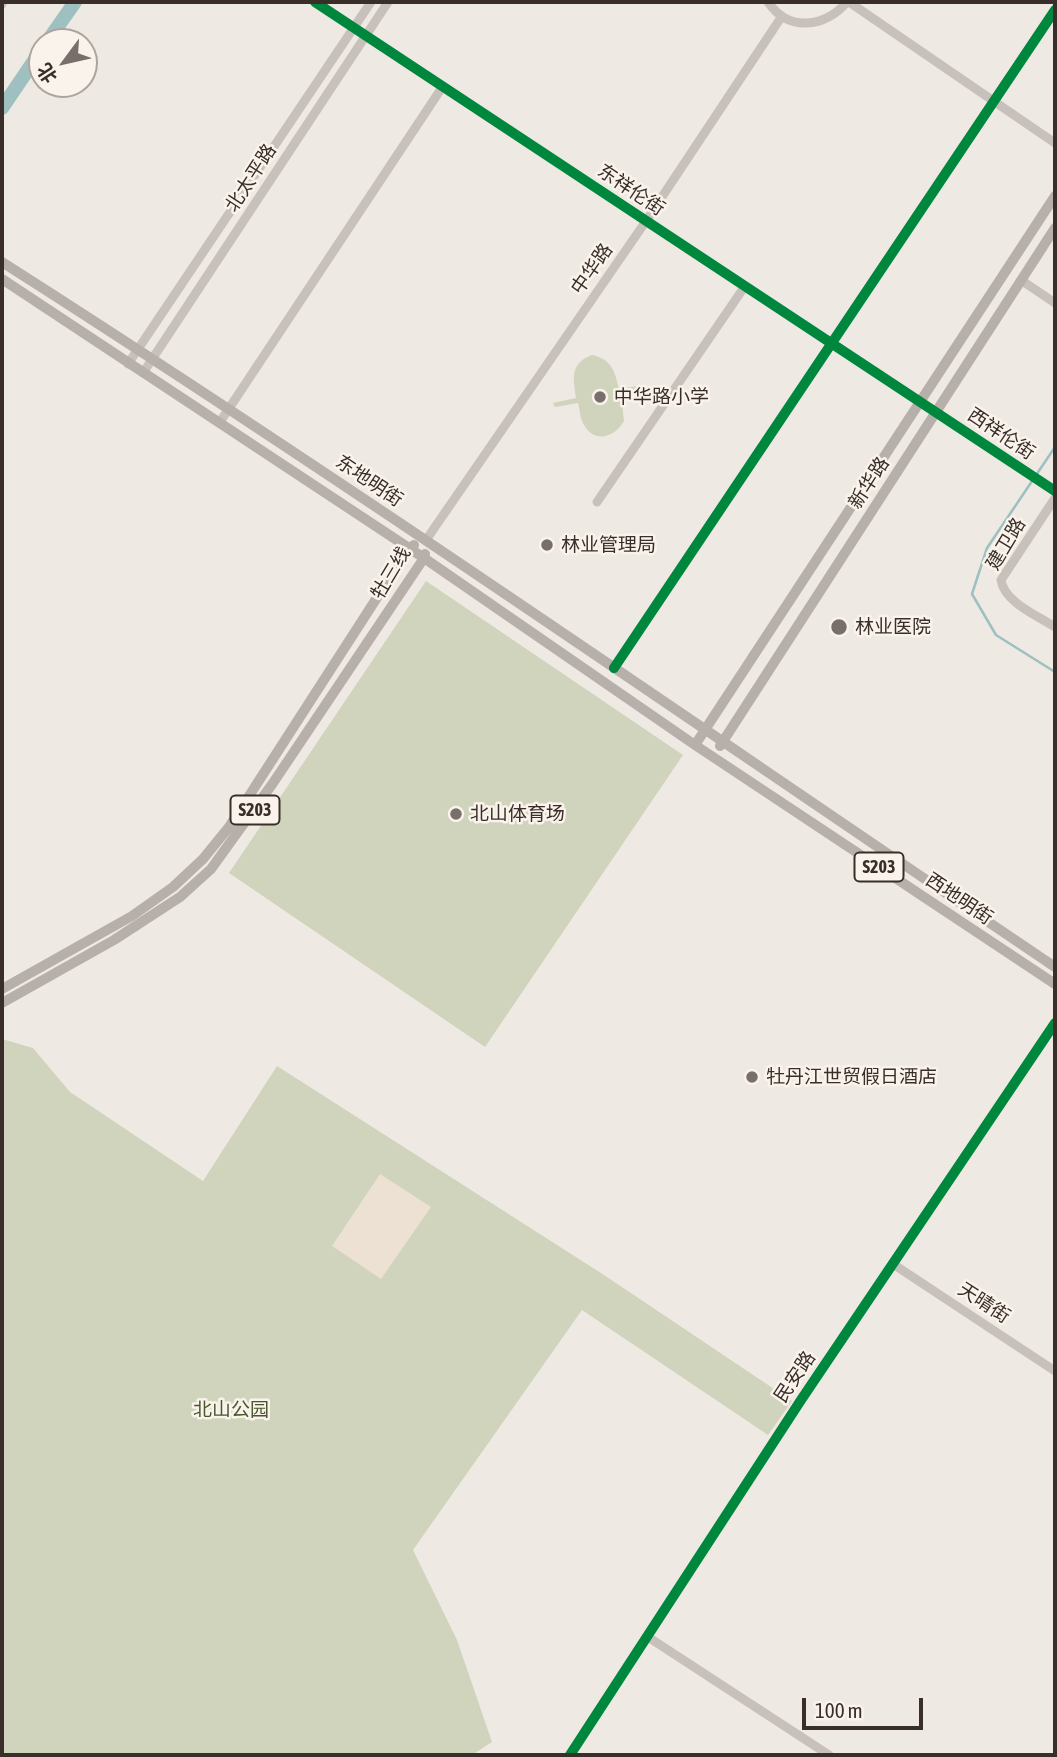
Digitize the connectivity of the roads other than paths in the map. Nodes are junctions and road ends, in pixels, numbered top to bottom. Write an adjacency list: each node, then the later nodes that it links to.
1 (315, 2): 8 (street, 东祥伦街)
2 (370, 2): 8 (street, 北太平路)
3 (388, 2): 9 (street, 北太平路)
4 (768, 2): 7 (street)
5 (848, 2): 7 (street); 11 (street)
6 (1055, 10): 11 (street)
7 (782, 16): 14 (street, 中华路)
8 (354, 27): 9 (street, 东祥伦街); 22 (street, 北太平路)
9 (366, 36): 10 (street, 东祥伦街); 23 (street, 北太平路)
10 (443, 86): 14 (street, 东祥伦街); 27 (street)
11 (995, 102): 12 (street); 21 (street)
12 (1055, 143)
13 (1055, 196): 26 (main road)
14 (646, 221): 19 (street, 东祥伦街); 32 (street, 中华路)
15 (1055, 228): 18 (main road, 新华路)
16 (2, 262): 22 (main road, 东地明街)
17 (2, 279): 24 (main road, 东地明街)
18 (1021, 280): 20 (street); 26 (main road, 新华路)
19 (745, 286): 21 (street, 东祥伦街); 31 (street)
20 (1055, 303)
21 (832, 343): 26 (street, 东祥伦街); 36 (street)
22 (138, 349): 23 (main road, 东地明街); 24 (street, 北太平路)
23 (153, 358): 25 (street, 北太平路); 27 (main road, 东地明街)
24 (128, 363): 25 (main road, 东地明街)
25 (143, 373): 28 (main road, 东地明街)
26 (928, 406): 29 (street, 西祥伦街); 37 (main road, 新华路); 37 (main road)
27 (229, 409): 28 (street); 32 (main road, 东地明街)
28 (220, 422): 33 (main road, 东地明街)
29 (1055, 491)
30 (1055, 498): 35 (street, 建卫路)
31 (597, 502)
32 (426, 540): 33 (main road, 牡三线); 34 (main road, 牡三线 / S203); 36 (main road, 东地明街 / S203)
33 (409, 548): 34 (main road, 东地明街 / S203); 41 (main road, 牡三线 / S203)
34 (424, 558): 38 (main road, 东地明街 / S203); 42 (main road, 牡三线 / S203)
35 (1055, 627)
36 (614, 668): 37 (main road, 东地明街 / S203)
37 (713, 736): 38 (main road, 新华路); 38 (main road); 39 (main road, 西地明街 / S203)
38 (704, 751): 40 (main road, 西地明街 / S203)
39 (1055, 967)
40 (1055, 984)
41 (2, 989)
42 (2, 1003)
43 (1055, 1023): 44 (street, 民安路)
44 (893, 1264): 45 (street, 天晴街); 46 (street, 民安路)
45 (1055, 1371)
46 (648, 1637): 47 (street, 民安路); 48 (street)
47 (570, 1755)
48 (829, 1755)

